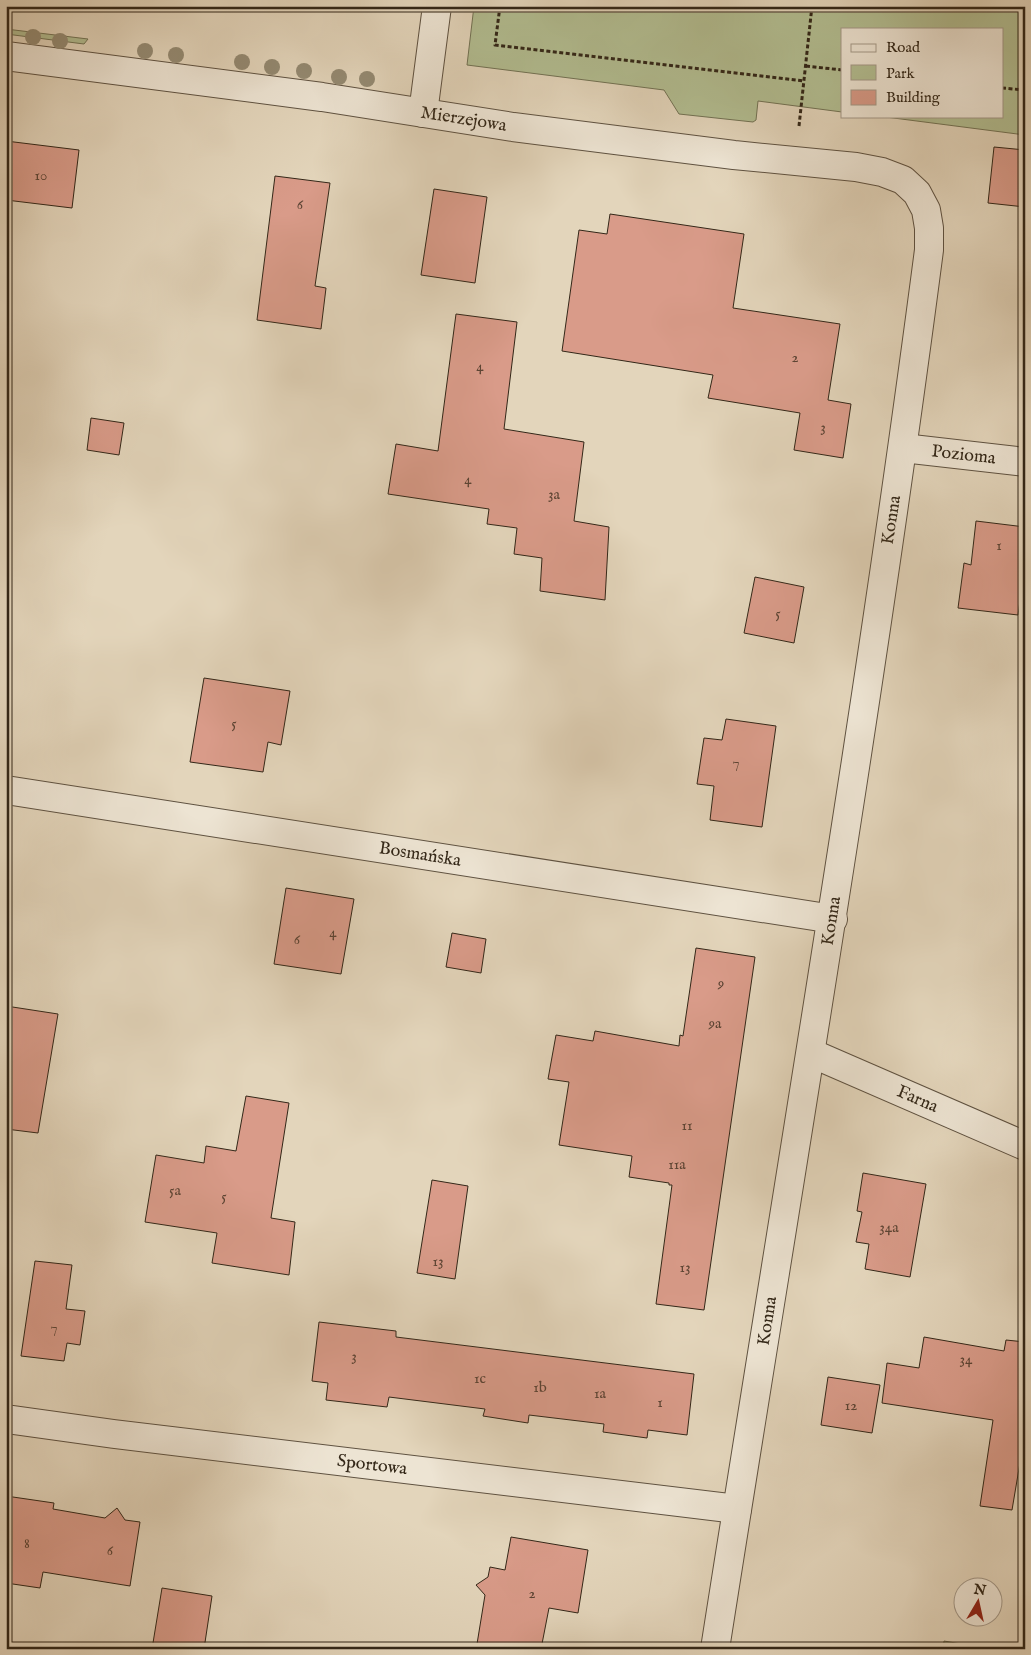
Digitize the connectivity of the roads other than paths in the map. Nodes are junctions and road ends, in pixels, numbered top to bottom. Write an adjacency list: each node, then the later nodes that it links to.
1 (437, 6): 3 (street)
2 (6, 56): 3 (street, Mierzejowa)
3 (423, 113): 4 (street, Mierzejowa)
4 (917, 193): 5 (street, Konna)
5 (903, 448): 6 (street, Pozioma); 8 (street, Konna)
6 (1025, 462)
7 (6, 790): 8 (street, Bosmańska)
8 (833, 919): 9 (street, Konna)
9 (811, 1053): 10 (street, Farna); 12 (street, Konna)
10 (1025, 1146)
11 (6, 1419): 12 (street, Sportowa)
12 (737, 1509): 13 (street, Konna)
13 (715, 1649)

